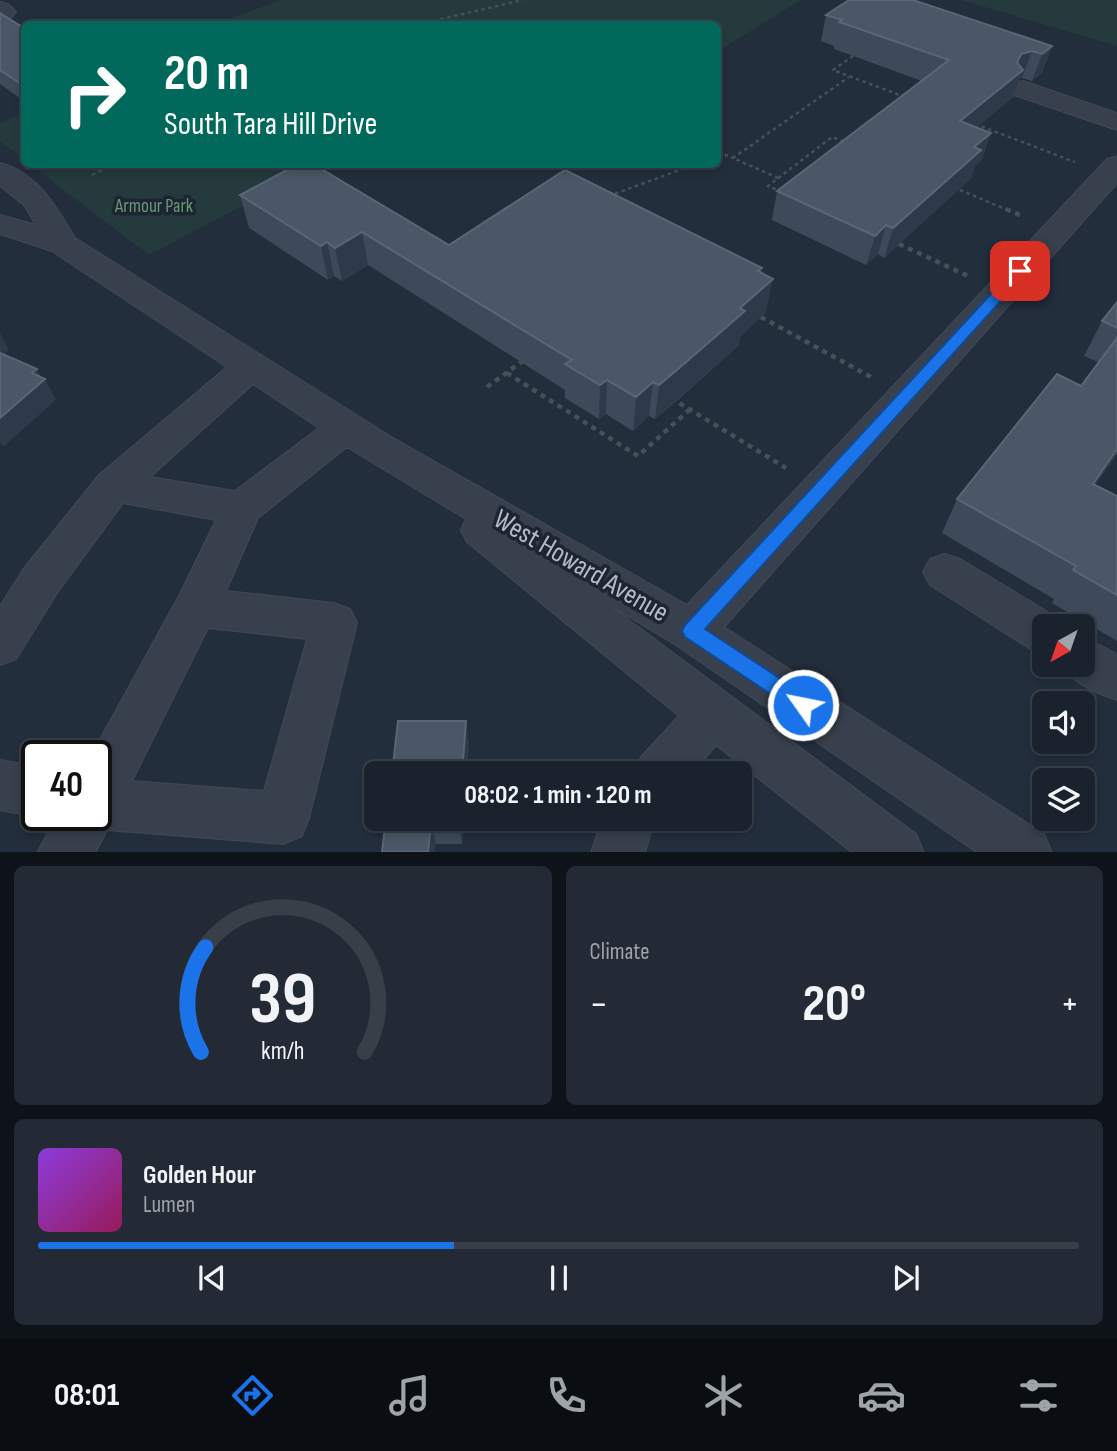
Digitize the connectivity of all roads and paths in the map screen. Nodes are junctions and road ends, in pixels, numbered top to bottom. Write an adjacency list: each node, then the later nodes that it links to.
1 (523, 0): 2 (path)
2 (433, 21)
3 (853, 56): 4 (path)
4 (850, 77): 6 (path); 11 (path)
5 (1023, 89): 8 (street)
6 (915, 101)
7 (967, 121): 14 (path)
8 (1117, 122)
9 (852, 145): 17 (path)
10 (721, 157): 11 (path)
11 (733, 158): 17 (path)
12 (106, 168): 16 (path)
13 (685, 168): 19 (path)
14 (1113, 170): 22 (street)
15 (0, 172): 23 (street, West Howard Avenue)
16 (92, 175)
17 (778, 178): 20 (path)
18 (960, 190): 22 (path)
19 (605, 194)
20 (788, 195)
21 (0, 223): 23 (street, West Howard Avenue)
22 (1056, 231): 25 (street)
23 (63, 244): 28 (street, West Howard Avenue)
24 (899, 244): 25 (path)
25 (1002, 291): 31 (street)
26 (761, 317): 31 (path)
27 (528, 357): 29 (path)
28 (252, 365): 34 (street, West Howard Avenue); 35 (street)
29 (506, 373): 30 (path); 33 (path)
30 (487, 387)
31 (906, 396): 36 (street)
32 (670, 397): 33 (path)
33 (689, 410): 36 (path)
34 (363, 438): 37 (street); 41 (street, West Howard Avenue); 45 (street, West Howard Avenue)
35 (113, 486): 37 (street); 42 (street)
36 (821, 489): 41 (street)
37 (242, 508): 39 (street)
38 (945, 572): 40 (street)
39 (196, 607): 47 (street); 50 (street)
40 (1032, 626)
41 (692, 631): 56 (street, West Howard Avenue)
42 (0, 645)
43 (1096, 666): 44 (street)
44 (1117, 679)
45 (713, 713): 46 (street); 53 (street, West Howard Avenue)
46 (671, 761)
47 (112, 771)
48 (0, 785): 49 (street)
49 (21, 789)
50 (112, 803)
51 (77, 831): 54 (street)
52 (624, 831): 55 (street)
53 (882, 848)
54 (64, 852)
55 (618, 852)
56 (1025, 852)

